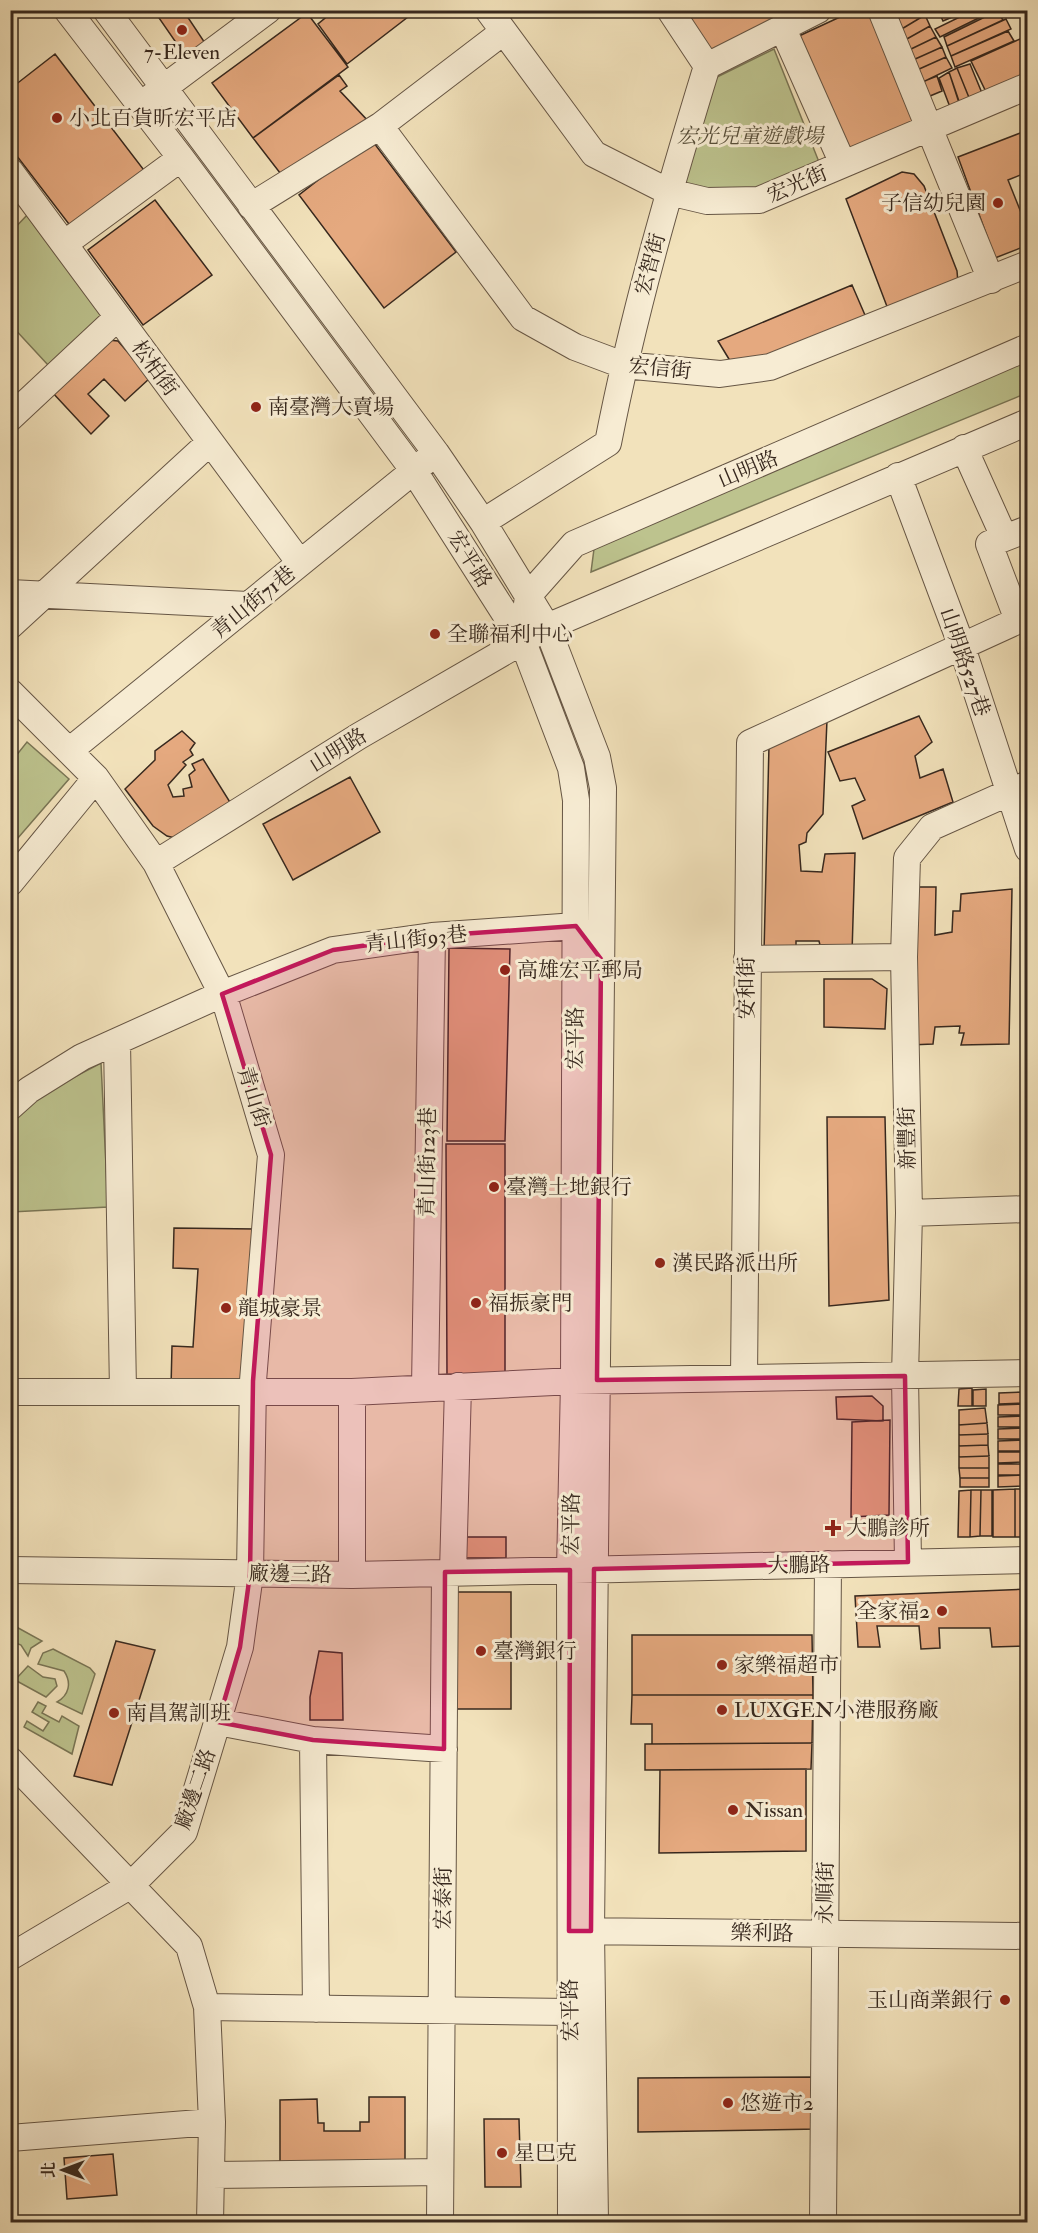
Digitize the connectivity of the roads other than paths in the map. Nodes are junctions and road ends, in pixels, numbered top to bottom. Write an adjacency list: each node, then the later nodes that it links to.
1 (67, 10): 13 (street, 宏平路)
2 (105, 10): 12 (street, 宏平路)
3 (268, 10): 12 (street)
4 (488, 10): 9 (street, 宏光街)
5 (670, 10): 10 (street)
6 (818, 10): 8 (street)
7 (881, 10): 15 (street)
8 (783, 29): 10 (street); 17 (street)
9 (503, 32): 14 (street); 19 (street, 宏光街)
10 (707, 66): 19 (street, 宏智街)
11 (1028, 86): 15 (street, 宏光街)
12 (164, 88): 13 (street); 21 (street, 宏平路)
13 (141, 105): 16 (street, 宏平路)
14 (380, 126): 21 (street); 27 (street, 宏信街)
15 (928, 130): 17 (street, 宏光街); 24 (street)
16 (181, 158): 22 (street); 33 (street, 宏平路)
17 (843, 164): 19 (street, 宏光街)
18 (10, 171): 20 (street, 松柏街)
19 (669, 192): 27 (street, 宏智街)
20 (19, 202): 22 (street, 松柏街)
21 (251, 206): 32 (street, 宏平路)
22 (64, 244): 25 (street, 松柏街)
23 (1028, 264): 24 (street, 宏信街)
24 (991, 280): 27 (street, 宏信街)
25 (118, 317): 28 (street); 30 (street, 松柏街)
26 (1028, 347): 40 (street, 山明路)
27 (623, 365): 35 (street, 宏智街)
28 (10, 418)
29 (1028, 422): 31 (street, 山明路)
30 (209, 443): 37 (street, 松柏街); 39 (street)
31 (964, 448): 34 (street, 山明路); 36 (street)
32 (436, 453): 33 (street, 青山街71巷); 35 (street, 宏平路)
33 (414, 471): 37 (street, 青山街71巷); 45 (street, 宏平路)
34 (898, 476): 44 (street, 山明路); 46 (street, 山明路527巷)
35 (483, 522): 40 (street, 宏平路)
36 (1016, 533): 42 (street)
37 (300, 563): 41 (street, 青山街71巷)
38 (10, 593): 39 (street)
39 (46, 595): 41 (street); 43 (street)
40 (528, 596): 44 (street, 宏平路); 45 (street)
41 (248, 605): 48 (street, 青山街71巷)
42 (1023, 618): 46 (street, 安和街)
43 (10, 626)
44 (547, 627): 45 (street, 山明路); 57 (street, 宏平路)
45 (523, 642): 52 (street, 山明路); 54 (street, 宏平路)
46 (961, 644): 50 (street, 山明路527巷); 58 (street, 安和街)
47 (10, 692): 48 (street, 青山街)
48 (69, 751): 49 (street, 青山街)
49 (96, 778): 52 (street, 青山街); 53 (street)
50 (1018, 788): 51 (street, 山明路527巷); 56 (street, 新豐街)
51 (1028, 849)
52 (156, 863): 59 (street, 青山街)
53 (10, 883)
54 (576, 926): 55 (street, 青山街93巷); 57 (street); 67 (street, 宏平路)
55 (432, 936): 59 (street, 青山街93巷); 69 (street, 青山街123巷)
56 (904, 957): 58 (street); 63 (street, 新豐街)
57 (602, 959): 67 (street, 宏平路)
58 (747, 960): 66 (street, 安和街)
59 (222, 994): 60 (street, 青山街93巷); 71 (street, 青山街)
60 (117, 1042): 61 (street, 青山街93巷); 70 (street)
61 (10, 1107)
62 (1028, 1209): 63 (street)
63 (909, 1213): 65 (street, 新豐街)
64 (1028, 1373): 65 (street)
65 (905, 1376): 66 (street); 75 (street, 新豐街)
66 (744, 1377): 67 (street)
67 (585, 1381): 68 (street); 77 (street, 宏平路)
68 (458, 1386): 69 (street); 79 (street, 宏泰街)
69 (425, 1388): 73 (street)
70 (123, 1391): 71 (street); 72 (street)
71 (253, 1391): 73 (street); 80 (street, 青山街)
72 (10, 1392)
73 (352, 1392): 81 (street)
74 (1028, 1560): 75 (street, 大鵬路)
75 (908, 1562): 76 (street, 大鵬路)
76 (828, 1564): 77 (street, 大鵬路); 88 (street, 永順街)
77 (582, 1569): 79 (street, 廠邊三路); 87 (street, 宏平路)
78 (10, 1570): 80 (street, 廠邊三路)
79 (449, 1572): 81 (street, 廠邊三路); 84 (street, 宏泰街)
80 (250, 1574): 81 (street, 廠邊三路); 82 (street, 廠邊二路)
81 (352, 1575)
82 (218, 1722): 83 (street); 86 (street, 廠邊二路)
83 (313, 1740): 84 (street); 92 (street)
84 (444, 1749): 93 (street, 宏泰街)
85 (10, 1760): 86 (street)
86 (131, 1885): 90 (street, 廠邊二路); 91 (street)
87 (580, 1931): 88 (street, 樂利路); 94 (street, 宏平路); 102 (street, 宏平路)
88 (825, 1934): 89 (street, 樂利路); 103 (street, 永順街)
89 (1028, 1936)
90 (10, 1957)
91 (207, 2007): 92 (street); 95 (street)
92 (316, 2009): 93 (street)
93 (442, 2011): 94 (street); 97 (street, 宏泰街)
94 (571, 2012): 101 (street, 宏平路)
95 (212, 2122): 96 (street); 98 (street)
96 (10, 2138)
97 (440, 2172): 98 (street); 100 (street, 宏泰街)
98 (212, 2175): 99 (street)
99 (210, 2223)
100 (440, 2223)
101 (571, 2223)
102 (595, 2223)
103 (823, 2223)

